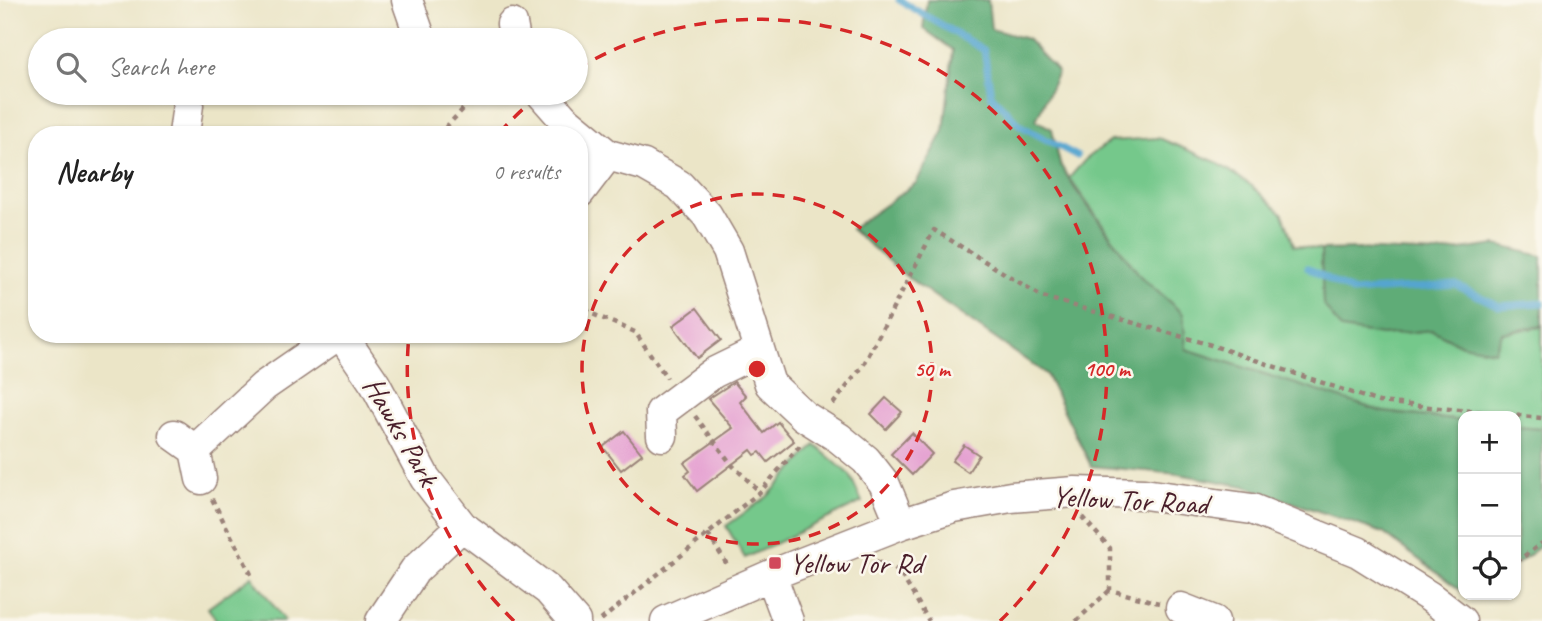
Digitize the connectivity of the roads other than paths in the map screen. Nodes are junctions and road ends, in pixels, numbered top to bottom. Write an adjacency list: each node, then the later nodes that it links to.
1 (407, 0): 2 (street)
2 (417, 28)
3 (188, 105): 5 (street)
4 (552, 105): 6 (street)
5 (185, 126)
6 (573, 126)
7 (588, 139): 8 (street)
8 (608, 155): 9 (street); 12 (street)
9 (588, 181)
10 (327, 343): 14 (street, Hawks Park)
11 (346, 343): 16 (street, Hawks Park)
12 (758, 351): 13 (street); 15 (street)
13 (661, 411)
14 (201, 479)
15 (901, 524): 17 (street, Yellow Tor Road); 24 (street, Yellow Tor Road)
16 (462, 526): 19 (street); 20 (street, Hawks Park)
17 (771, 575): 21 (street, Yellow Tor Road); 22 (street)
18 (1181, 608): 23 (street)
19 (382, 621)
20 (575, 621)
21 (666, 621)
22 (788, 621)
23 (1214, 621)
24 (1461, 621)

